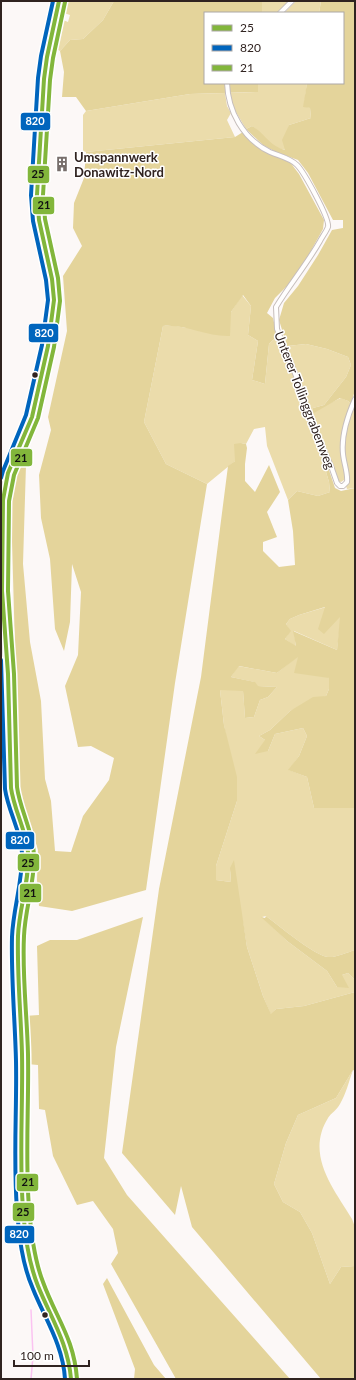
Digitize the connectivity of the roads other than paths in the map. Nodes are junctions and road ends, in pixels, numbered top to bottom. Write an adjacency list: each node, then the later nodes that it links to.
1 (60, 1): 6 (main road)
2 (292, 1): 3 (street)
3 (281, 12)
4 (227, 84): 5 (street, Unterer Tollinggrabenweg)
5 (355, 399)
6 (71, 1379)

